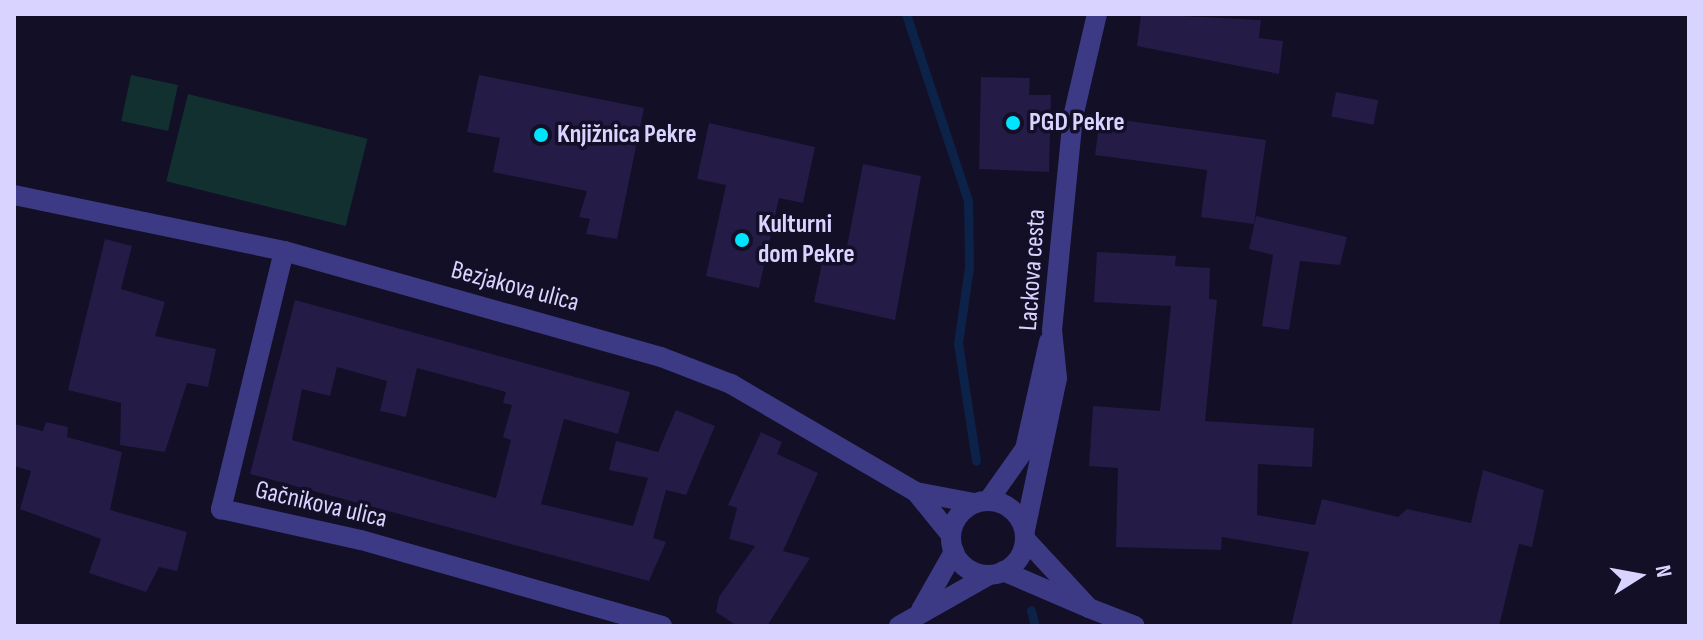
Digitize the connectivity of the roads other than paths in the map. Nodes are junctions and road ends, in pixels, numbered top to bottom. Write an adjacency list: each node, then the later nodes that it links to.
1 (1097, 14): 4 (street, Lackova cesta)
2 (14, 195): 3 (street, Bezjakova ulica)
3 (284, 251): 5 (street, Bezjakova ulica); 12 (street, Gačnikova ulica)
4 (1052, 330): 6 (street); 7 (street, Lackova cesta)
5 (916, 492): 6 (street, Bezjakova ulica); 8 (street)
6 (981, 502): 7 (street); 8 (street)
7 (1026, 535): 9 (street); 10 (street)
8 (952, 544): 9 (street); 11 (street)
9 (996, 573): 10 (street); 11 (street)
10 (1089, 608): 14 (street)
11 (921, 610): 13 (street)
12 (662, 626)
13 (899, 626)
14 (1135, 626)

